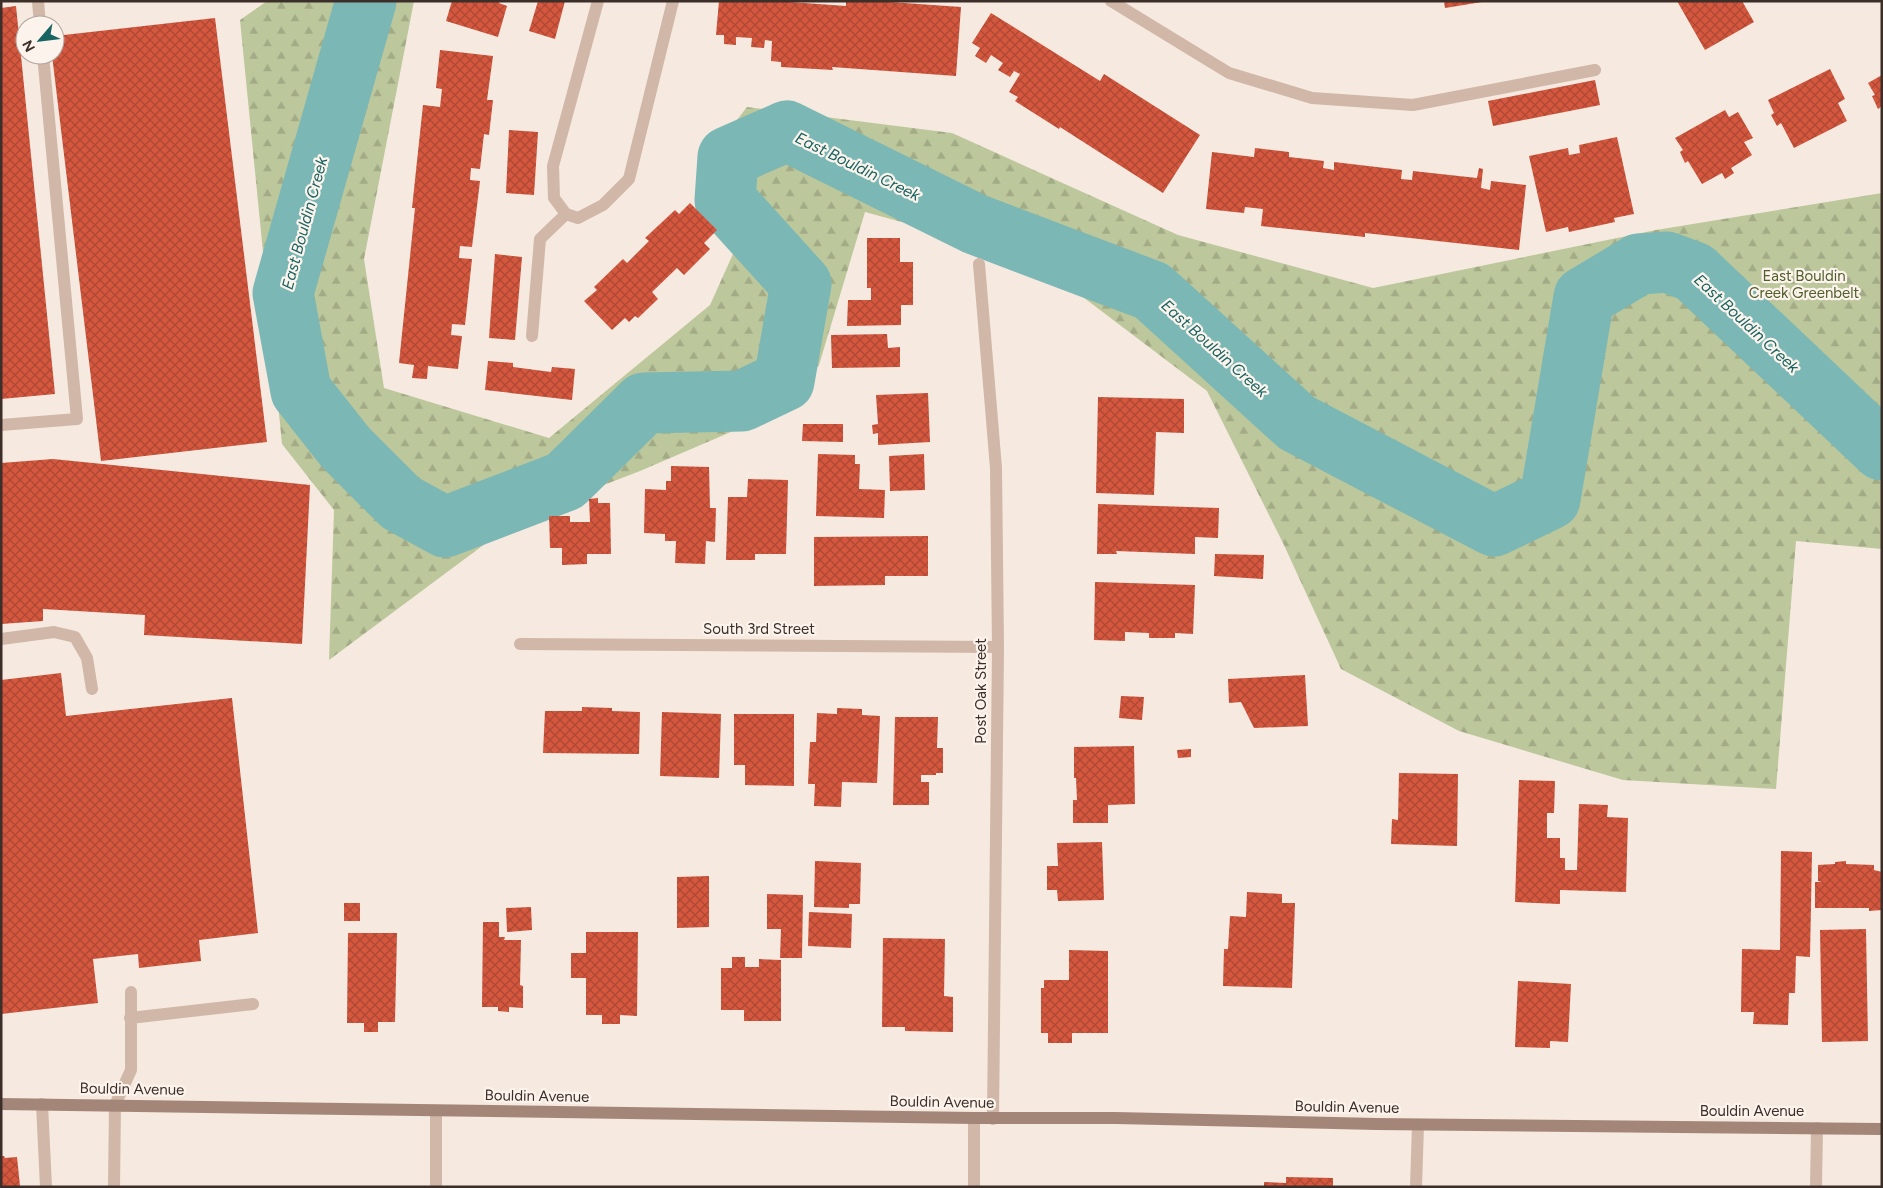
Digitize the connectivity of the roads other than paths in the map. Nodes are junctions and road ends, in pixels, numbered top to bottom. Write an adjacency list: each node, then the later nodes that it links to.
1 (38, 1): 5 (street)
2 (598, 1): 8 (street)
3 (673, 1): 8 (street)
4 (1111, 1): 7 (street)
5 (39, 15)
6 (44, 65): 11 (street)
7 (1594, 70)
8 (566, 214): 10 (street)
9 (979, 264): 14 (street, Post Oak Street)
10 (532, 336)
11 (1, 425)
12 (1, 639): 15 (street)
13 (520, 644): 14 (street, South 3rd Street)
14 (998, 647): 24 (street, Post Oak Street)
15 (92, 689)
16 (130, 992): 18 (street)
17 (253, 1004): 18 (street)
18 (130, 1018): 21 (street)
19 (1, 1104): 20 (street, Bouldin Avenue)
20 (42, 1104): 21 (street, Bouldin Avenue); 28 (street)
21 (115, 1105): 22 (street, Bouldin Avenue); 29 (street)
22 (436, 1111): 23 (street, Bouldin Avenue); 30 (street)
23 (974, 1118): 24 (street, Bouldin Avenue); 31 (street)
24 (993, 1119): 25 (street, Bouldin Avenue)
25 (1418, 1125): 26 (street, Bouldin Avenue); 32 (street)
26 (1817, 1128): 27 (street, Bouldin Avenue); 33 (street)
27 (1882, 1129)
28 (46, 1187)
29 (114, 1187)
30 (436, 1187)
31 (974, 1187)
32 (1416, 1187)
33 (1816, 1187)

